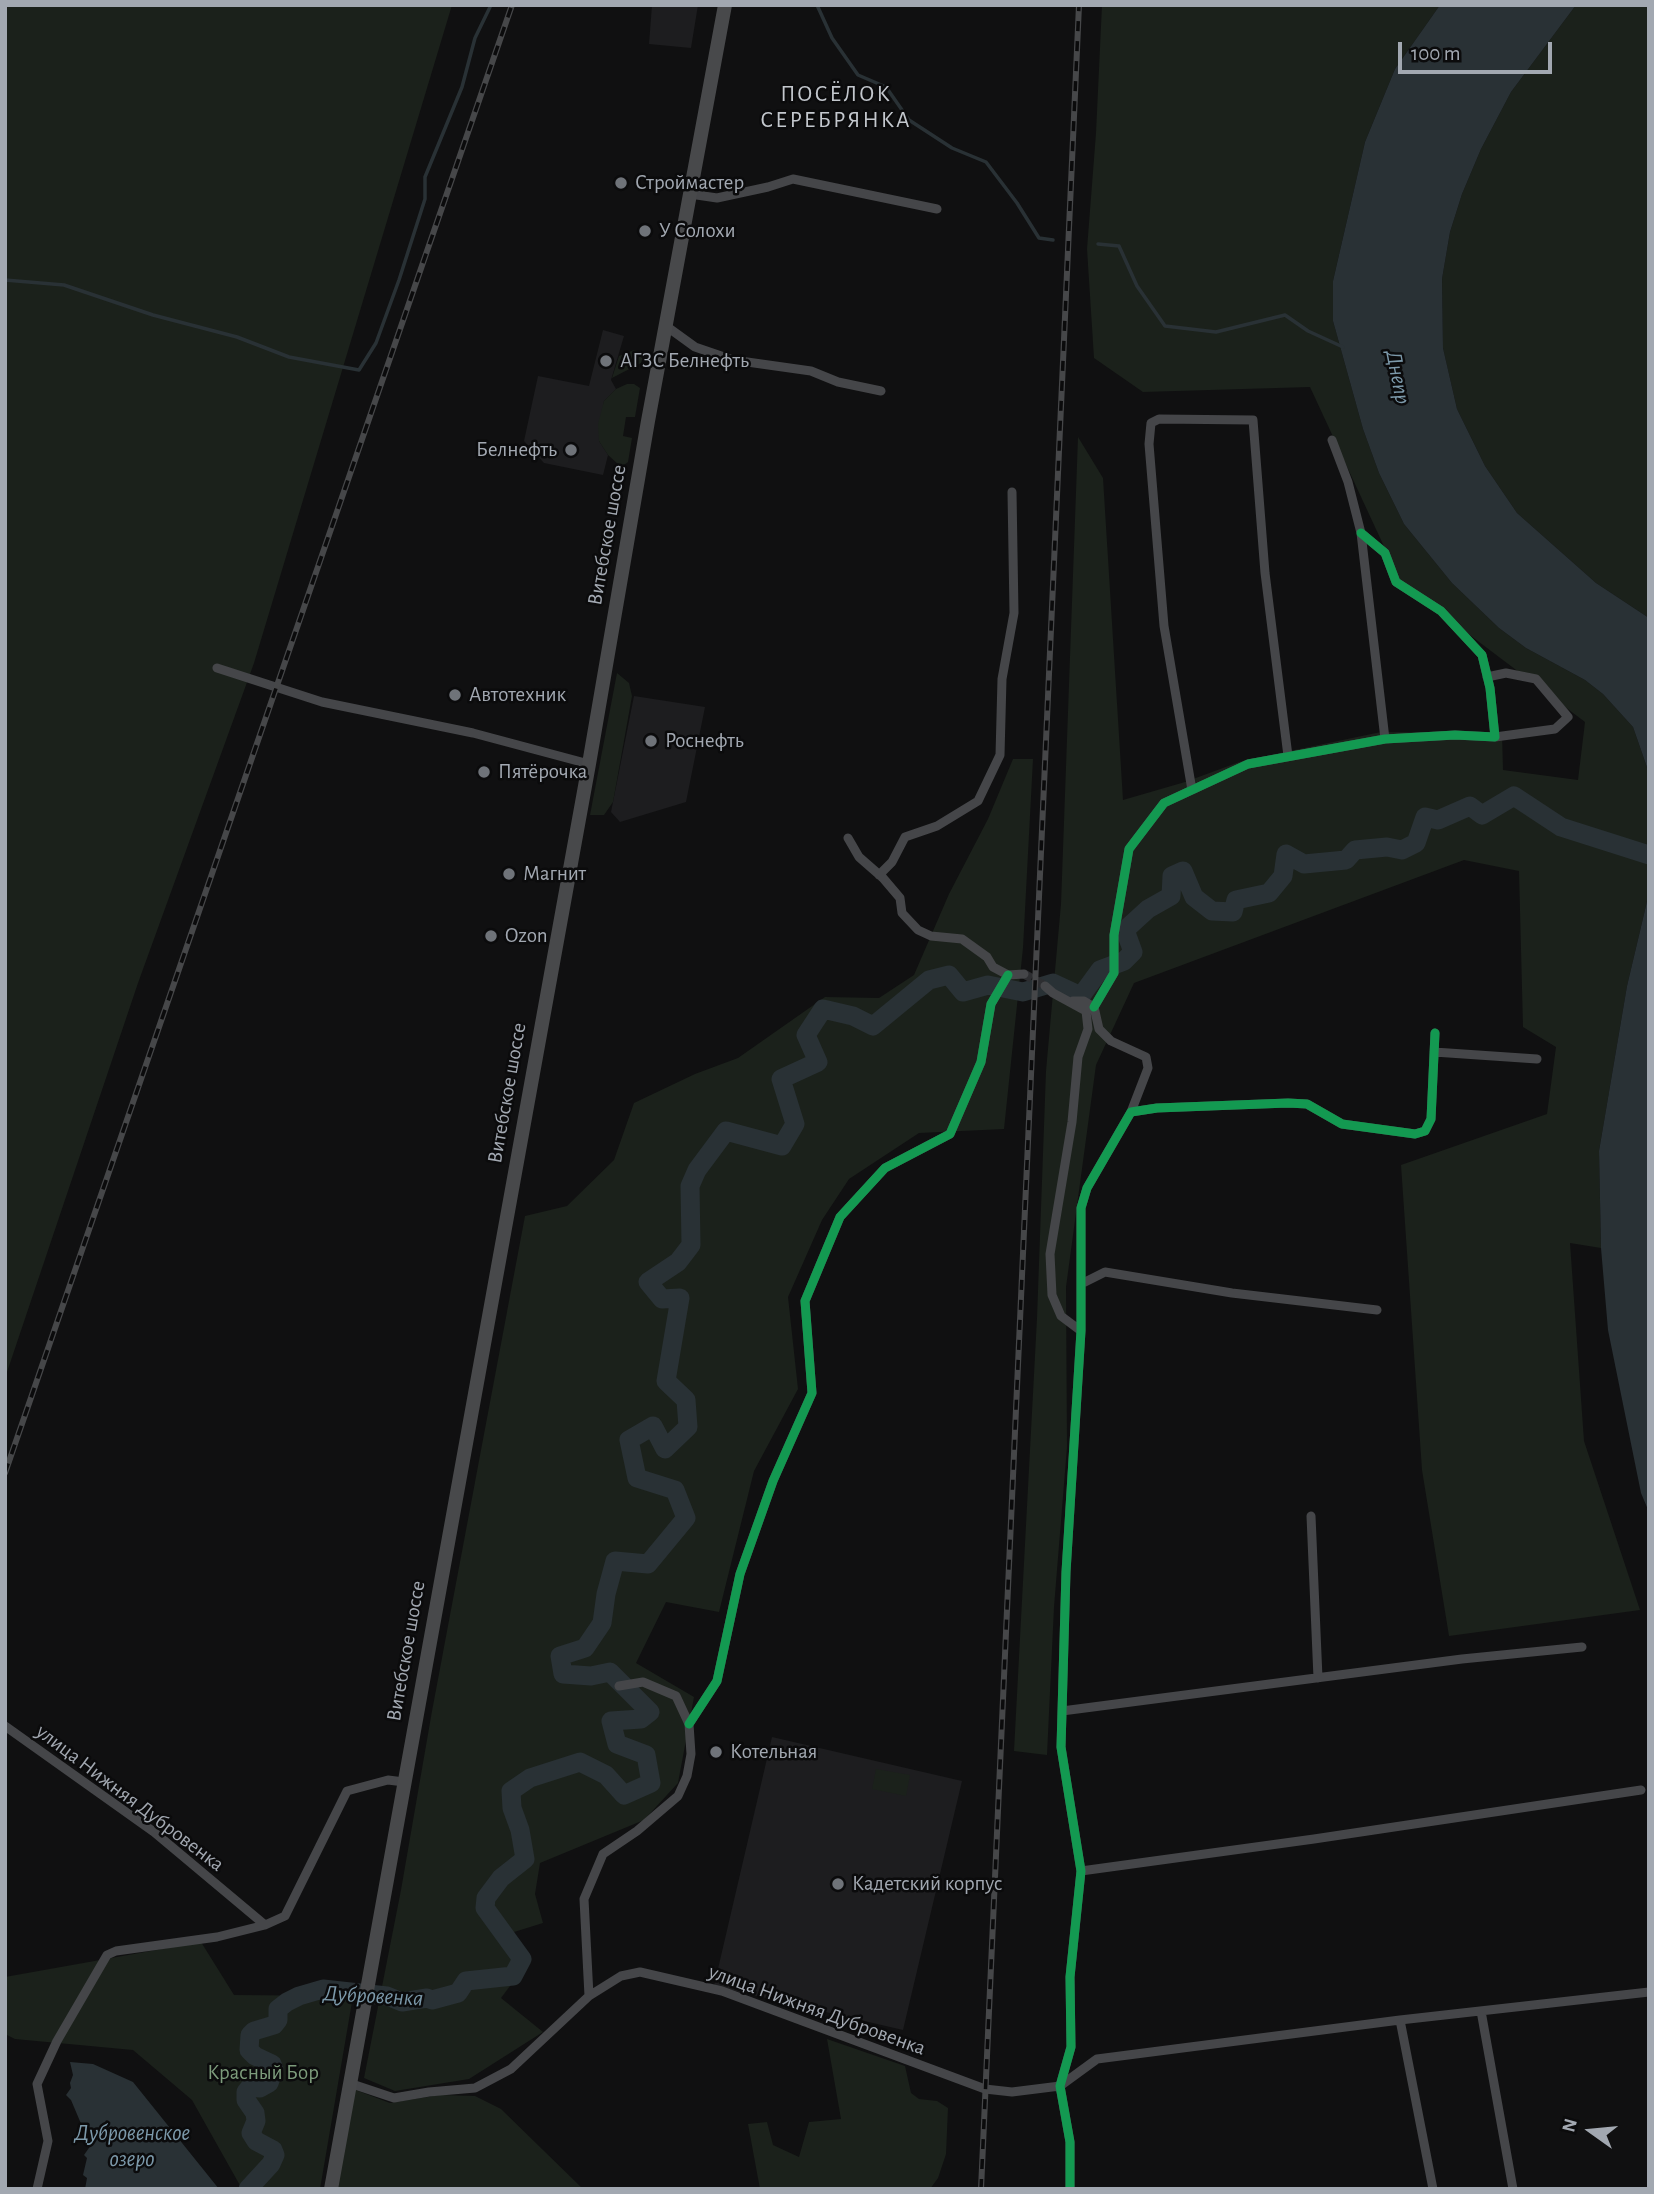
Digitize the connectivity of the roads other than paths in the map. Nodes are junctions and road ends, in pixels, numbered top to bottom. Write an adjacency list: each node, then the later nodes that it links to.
1 (725, 5): 2 (main road, Витебское шоссе)
2 (690, 194): 3 (street); 4 (main road, Витебское шоссе)
3 (936, 209)
4 (666, 326): 5 (street); 14 (main road, Витебское шоссе)
5 (881, 391)
6 (1332, 440): 8 (street)
7 (1012, 492): 17 (street)
8 (1361, 533): 10 (street); 12 (street)
9 (217, 668): 14 (street)
10 (1487, 677): 11 (street); 11 (street)
11 (1495, 737): 12 (street)
12 (1385, 739): 13 (street)
13 (1289, 756): 15 (street); 15 (street)
14 (589, 764): 37 (main road, Витебское шоссе)
15 (1192, 790): 22 (street)
16 (848, 838): 17 (street)
17 (879, 875): 19 (street)
18 (1024, 974): 19 (street)
19 (1009, 975): 35 (street)
20 (1045, 986): 21 (street)
21 (1070, 1001): 22 (street); 29 (street)
22 (1094, 1007): 26 (street)
23 (1435, 1032): 24 (street)
24 (1434, 1052): 25 (street); 26 (street)
25 (1537, 1059)
26 (1130, 1112): 27 (street)
27 (1083, 1283): 28 (street); 29 (street)
28 (1377, 1310)
29 (1081, 1331): 34 (street)
30 (1311, 1516): 32 (street)
31 (1582, 1647): 32 (street)
32 (1318, 1678): 34 (street)
33 (619, 1686): 35 (street)
34 (1062, 1712): 39 (street)
35 (689, 1724): 42 (street)
36 (5, 1726): 40 (street, улица Нижняя Дубровенка)
37 (404, 1782): 40 (street); 45 (main road, Витебское шоссе)
38 (1641, 1790): 39 (street)
39 (1081, 1871): 46 (street)
40 (264, 1926): 47 (street)
41 (1649, 1992): 43 (street)
42 (589, 1996): 45 (street, улица Нижняя Дубровенка); 46 (street, улица Нижняя Дубровенка)
43 (1481, 2011): 44 (street); 51 (street)
44 (1400, 2020): 46 (street); 50 (street)
45 (349, 2083): 48 (main road, Витебское шоссе)
46 (1060, 2086): 49 (street)
47 (37, 2189)
48 (331, 2189)
49 (1070, 2189)
50 (1433, 2189)
51 (1513, 2189)

